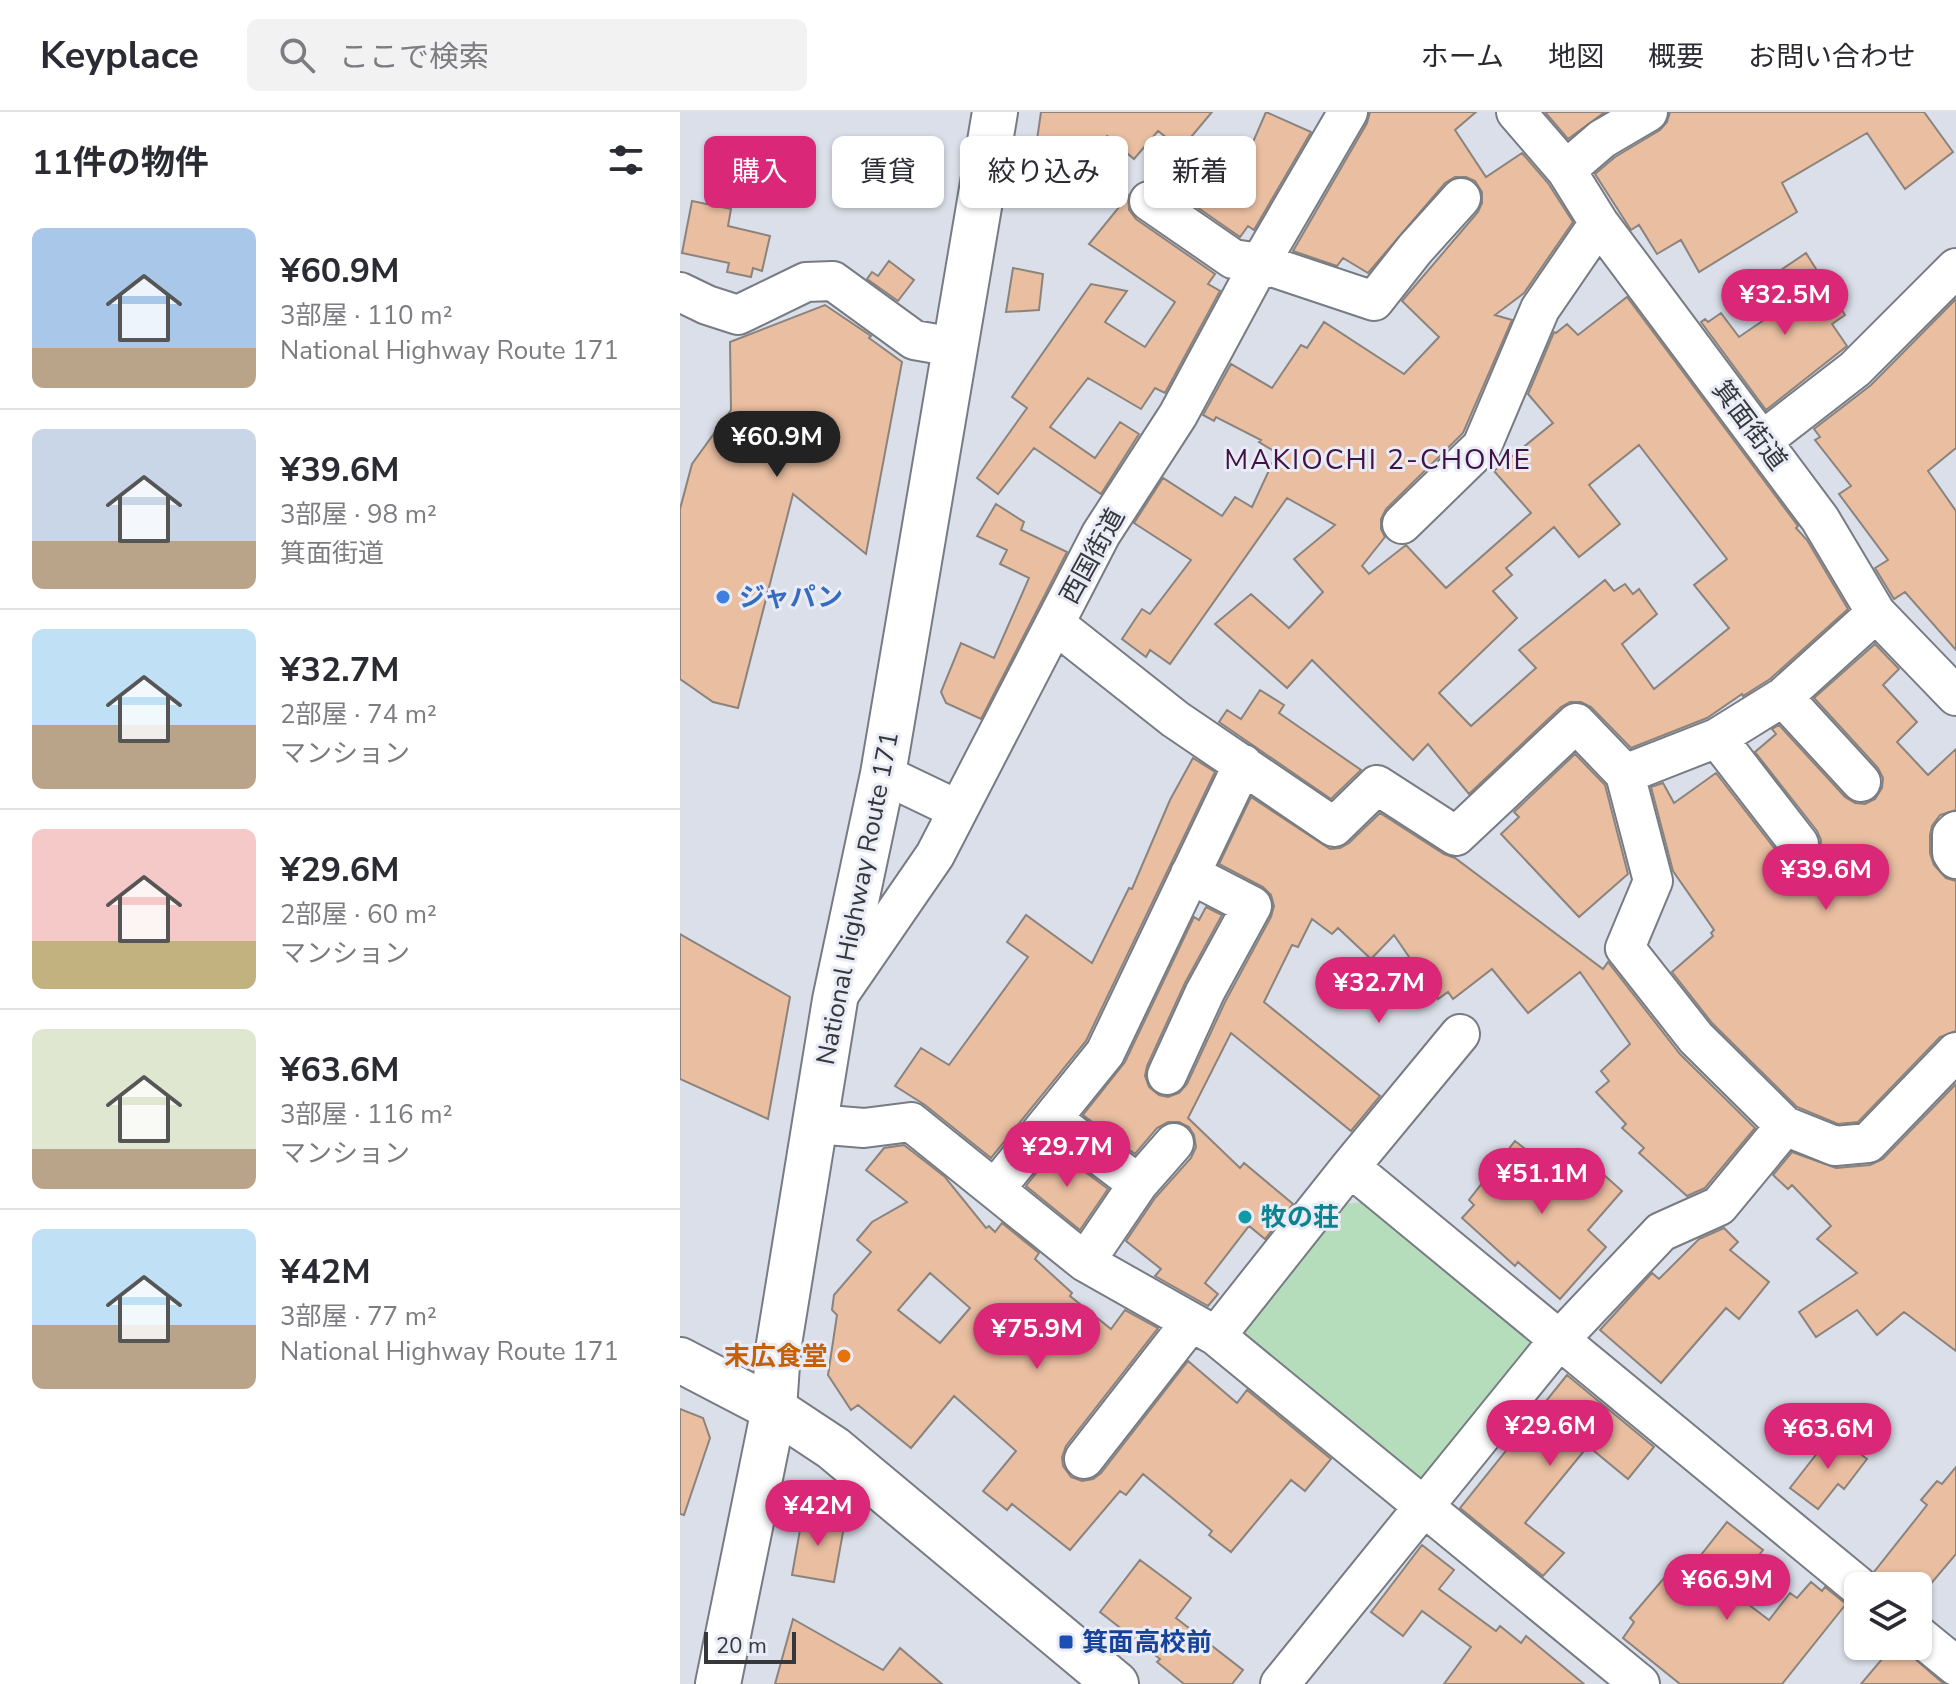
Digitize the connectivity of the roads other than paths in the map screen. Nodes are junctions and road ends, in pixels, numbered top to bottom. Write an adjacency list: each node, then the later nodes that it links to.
1 (995, 112): 12 (main road, National Highway Route 171)
2 (1348, 112): 9 (street, 西国街道)
3 (1516, 112): 5 (street, 箕面街道)
4 (1648, 112): 5 (street)
5 (1566, 170): 8 (street, 箕面街道)
6 (1461, 198): 9 (street)
7 (1159, 208): 9 (street)
8 (1599, 223): 13 (street, 箕面街道); 14 (street)
9 (1260, 263): 16 (street, 西国街道)
10 (1956, 268): 13 (street)
11 (680, 292): 12 (street)
12 (954, 347): 21 (main road, National Highway Route 171)
13 (1762, 441): 15 (street, 箕面街道)
14 (1402, 524)
15 (1876, 613): 17 (street, 箕面街道); 18 (street)
16 (1055, 624): 20 (street); 24 (street, 西国街道)
17 (1956, 696)
18 (1783, 697): 19 (street); 23 (street)
19 (1717, 738): 22 (street); 26 (street)
20 (1243, 764): 22 (street); 28 (street)
21 (883, 774): 24 (street); 29 (main road, National Highway Route 171)
22 (1625, 774): 35 (street)
23 (1861, 782)
24 (958, 810): 29 (street, 西国街道)
25 (1956, 831): 27 (street)
26 (1799, 844)
27 (1956, 859)
28 (1190, 874): 32 (street); 33 (street)
29 (835, 1000): 34 (main road, National Highway Route 171)
30 (1460, 1034): 37 (street)
31 (1956, 1052): 35 (street)
32 (1167, 1075)
33 (1052, 1119): 38 (street); 39 (street)
34 (815, 1124): 39 (street); 44 (main road, National Highway Route 171)
35 (1785, 1126): 42 (street)
36 (1174, 1143): 38 (street)
37 (1350, 1167): 41 (street); 42 (street)
38 (1138, 1184): 40 (street)
39 (995, 1189): 40 (street)
40 (1085, 1262): 41 (street)
41 (1204, 1329): 45 (street); 46 (street)
42 (1558, 1341): 46 (street); 47 (street)
43 (680, 1360): 44 (main road)
44 (774, 1409): 51 (main road, National Highway Route 171); 52 (main road)
45 (1084, 1459)
46 (1422, 1507): 50 (street); 53 (street)
47 (1844, 1575)
48 (1932, 1646): 49 (street)
49 (1956, 1666)
50 (1615, 1676)
51 (718, 1684)
52 (1116, 1684)
53 (1280, 1684)

